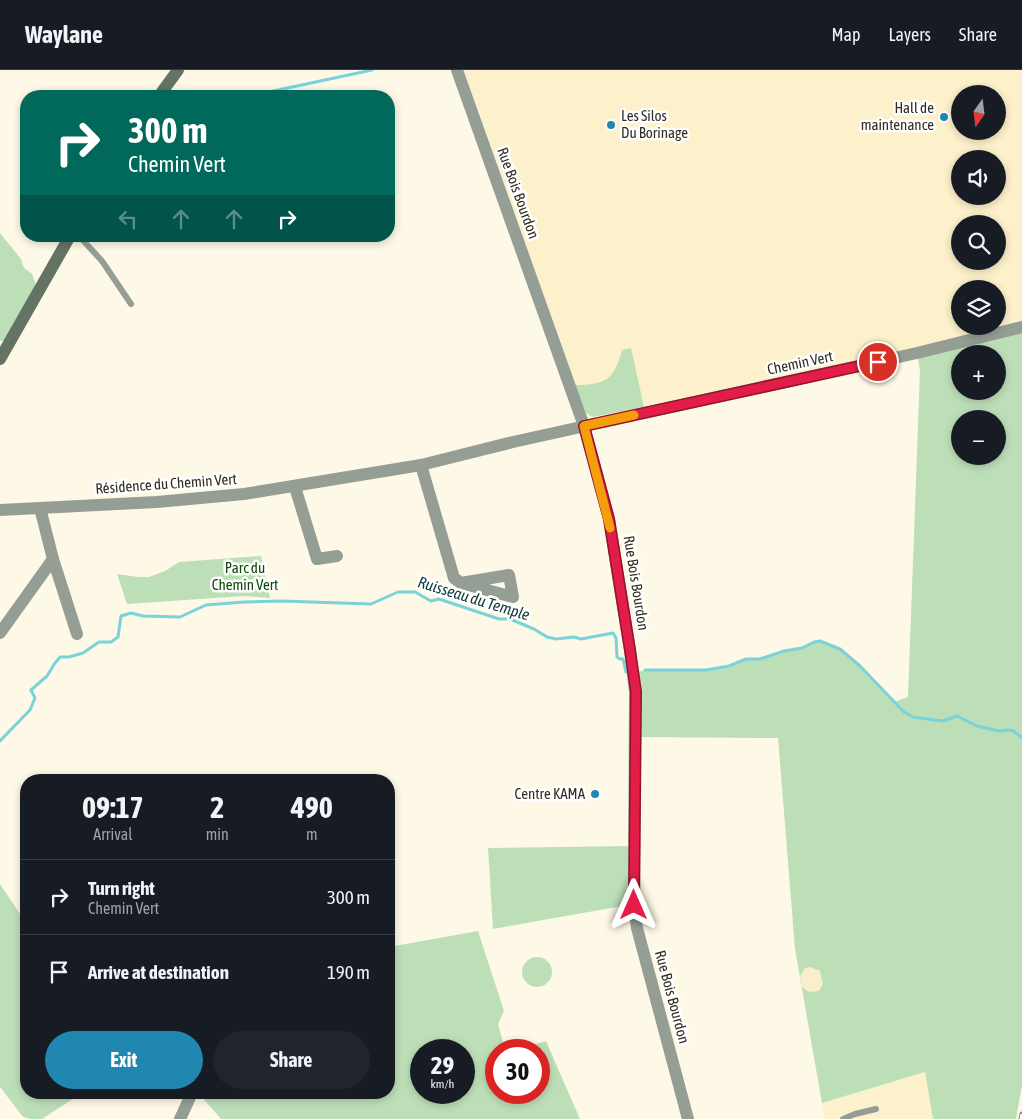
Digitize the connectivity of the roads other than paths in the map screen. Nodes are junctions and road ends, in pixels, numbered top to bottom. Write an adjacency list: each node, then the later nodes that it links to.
1 (178, 70): 3 (main road)
2 (457, 70): 9 (street, Rue Bois Bourdon)
3 (163, 90)
4 (67, 242): 8 (main road)
5 (85, 242): 6 (lane)
6 (131, 304)
7 (1022, 327): 9 (street, Chemin Vert)
8 (0, 359)
9 (584, 426): 10 (street, Résidence du Chemin Vert); 22 (street, Rue Bois Bourdon)
10 (421, 465): 11 (street, Résidence du Chemin Vert); 16 (street)
11 (295, 487): 12 (street, Résidence du Chemin Vert); 14 (street)
12 (40, 508): 13 (street, Résidence du Chemin Vert); 15 (street)
13 (0, 510)
14 (337, 556)
15 (52, 558): 17 (street); 18 (street)
16 (461, 583)
17 (0, 633)
18 (77, 634)
19 (189, 1099): 21 (street)
20 (876, 1109): 23 (lane)
21 (180, 1119)
22 (688, 1119)
23 (843, 1119)

